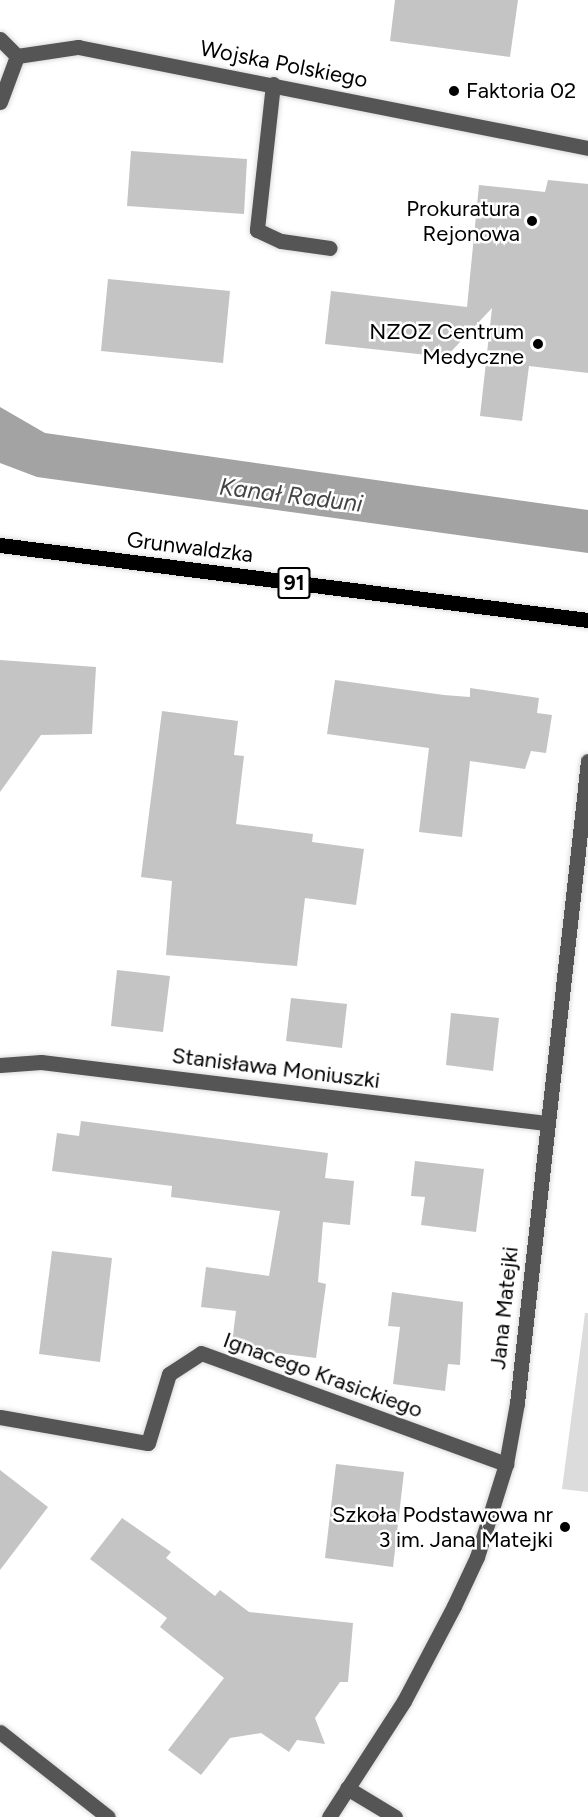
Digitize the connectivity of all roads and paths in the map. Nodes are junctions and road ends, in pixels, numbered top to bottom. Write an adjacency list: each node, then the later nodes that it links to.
1 (0, 39): 2 (street)
2 (17, 56): 3 (street, Wojska Polskiego); 4 (street)
3 (273, 84): 5 (street, Wojska Polskiego); 6 (street)
4 (0, 102)
5 (588, 148)
6 (330, 248)
7 (0, 545): 8 (main road, Grunwaldzka / 91)
8 (588, 620)
9 (588, 761): 11 (street, Jana Matejki)
10 (0, 1065): 11 (street, Stanisława Moniuszki)
11 (546, 1123): 13 (street, Jana Matejki)
12 (0, 1417): 13 (street, Ignacego Krasickiego)
13 (506, 1464): 15 (street, Jana Matejki)
14 (0, 1732): 16 (street)
15 (347, 1788): 17 (street, Jana Matejki); 18 (street)
16 (108, 1817)
17 (329, 1817)
18 (395, 1817)

